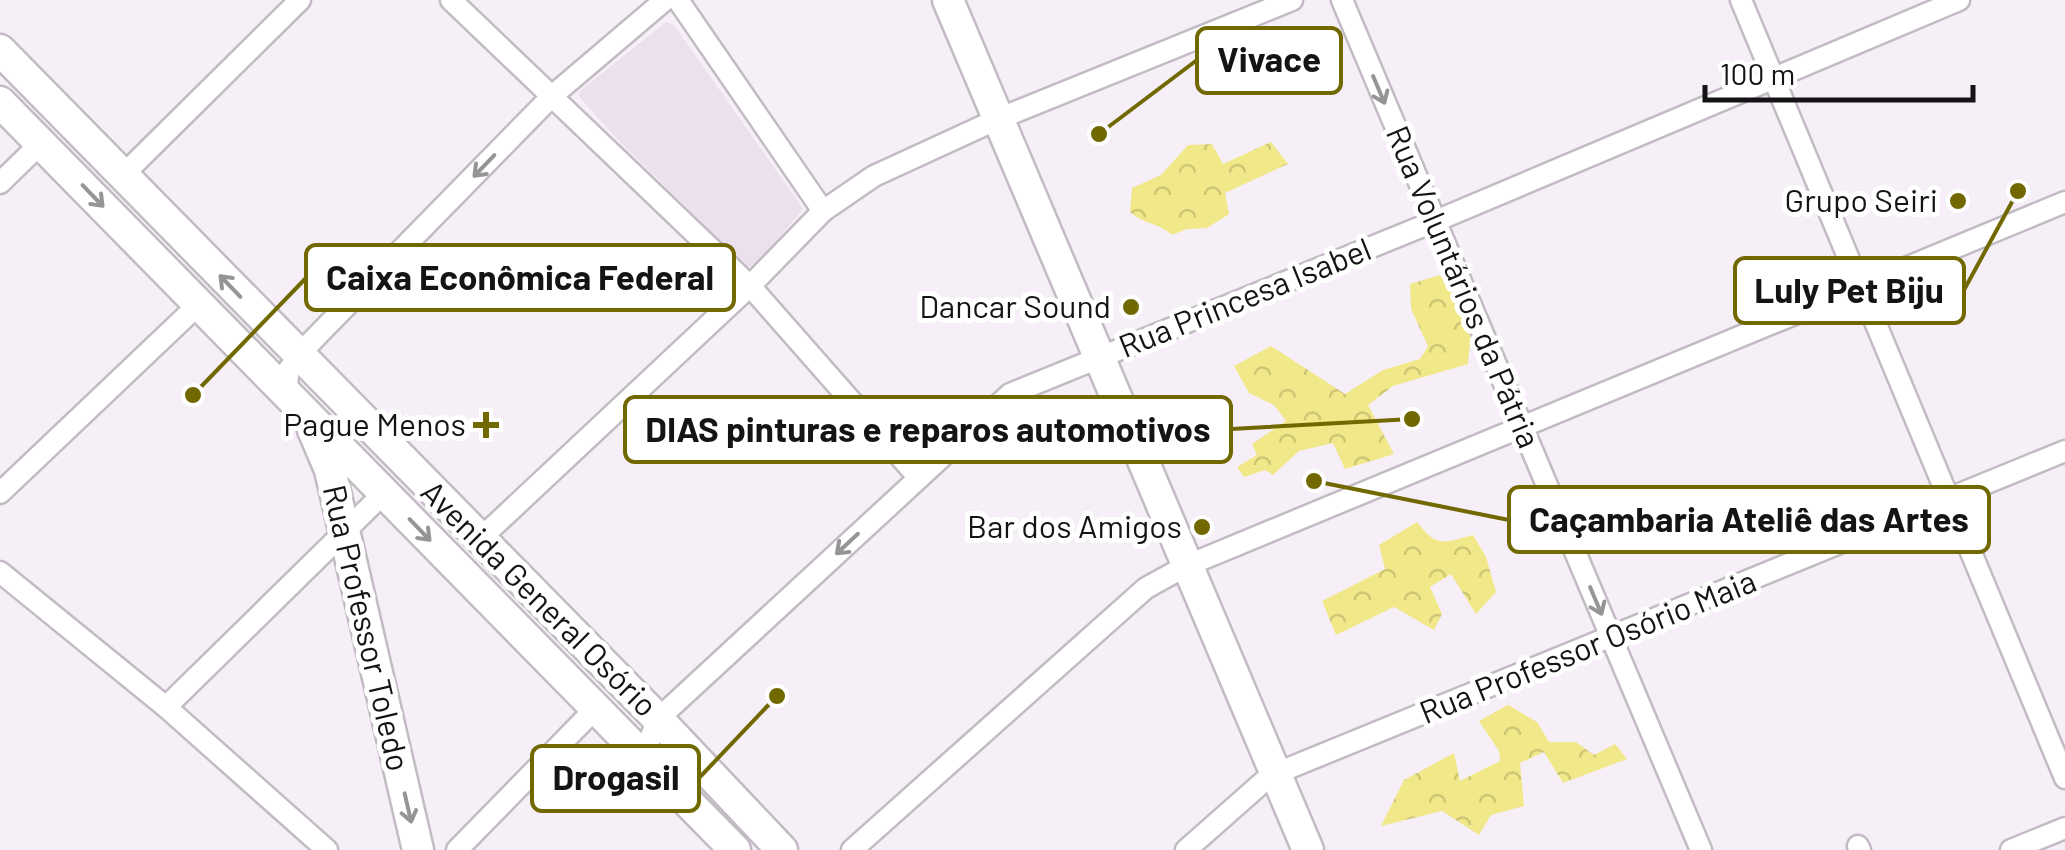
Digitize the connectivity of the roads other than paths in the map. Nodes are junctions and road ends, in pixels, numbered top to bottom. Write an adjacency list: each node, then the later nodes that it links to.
1 (300, 0): 16 (street)
2 (451, 0): 12 (street)
3 (665, 0): 12 (street)
4 (678, 0): 19 (street)
5 (948, 0): 14 (main road)
6 (1292, 0): 14 (street)
7 (1342, 0): 20 (street, Rua Voluntários da Pátria, one-way to 20)
8 (1740, 0): 11 (street)
9 (1959, 0): 11 (street, Rua Princesa Isabel)
10 (0, 50): 16 (main road, Avenida General Osório)
11 (1773, 78): 20 (street, Rua Princesa Isabel); 22 (street)
12 (552, 96): 21 (street); 24 (street, one-way to 24)
13 (0, 102): 15 (main road, Avenida General Osório)
14 (998, 119): 19 (street); 25 (main road)
15 (41, 143): 17 (street); 23 (main road, Avenida General Osório, one-way to 23)
16 (123, 176): 24 (main road, Avenida General Osório, one-way to 16)
17 (0, 183)
18 (2065, 202): 22 (street)
19 (822, 211): 21 (street)
20 (1434, 222): 25 (street, Rua Princesa Isabel); 27 (street, Rua Voluntários da Pátria)
21 (750, 286): 29 (street); 34 (street)
22 (1860, 286): 27 (street); 32 (street)
23 (198, 305): 26 (main road, Avenida General Osório); 31 (street)
24 (299, 355): 26 (street); 34 (main road, Avenida General Osório)
25 (1098, 357): 29 (street, Rua Princesa Isabel); 35 (main road)
26 (294, 401): 30 (main road, Avenida General Osório); 33 (main road, Rua Professor Toledo)
27 (1522, 427): 35 (street); 37 (street, Rua Voluntários da Pátria, one-way to 37)
28 (2065, 451): 32 (street, Rua Professor Osório Maia)
29 (918, 477): 40 (street, Rua Princesa Isabel, one-way to 40)
30 (384, 493): 33 (street); 39 (main road, Avenida General Osório, one-way to 39)
31 (0, 494)
32 (1949, 500): 37 (street, Rua Professor Osório Maia); 43 (street)
33 (343, 534): 38 (street); 46 (main road, Rua Professor Toledo, one-way to 46)
34 (480, 540): 40 (main road, Avenida General Osório)
35 (1186, 566): 42 (main road); 50 (street)
36 (0, 572): 38 (street)
37 (1612, 637): 42 (street, Rua Professor Osório Maia); 53 (street, Rua Voluntários da Pátria)
38 (166, 707): 45 (street)
39 (595, 709): 41 (main road, Avenida General Osório); 47 (street)
40 (658, 719): 41 (street, Rua Princesa Isabel); 49 (main road, Avenida General Osório)
41 (643, 756): 48 (main road, Avenida General Osório)
42 (1277, 774): 51 (street, Rua Professor Osório Maia); 52 (main road)
43 (2065, 778)
44 (2065, 828): 54 (street)
45 (327, 850)
46 (418, 850)
47 (456, 850)
48 (735, 850)
49 (782, 850)
50 (852, 850)
51 (1186, 850)
52 (1308, 850)
53 (1701, 850)
54 (2012, 850)

